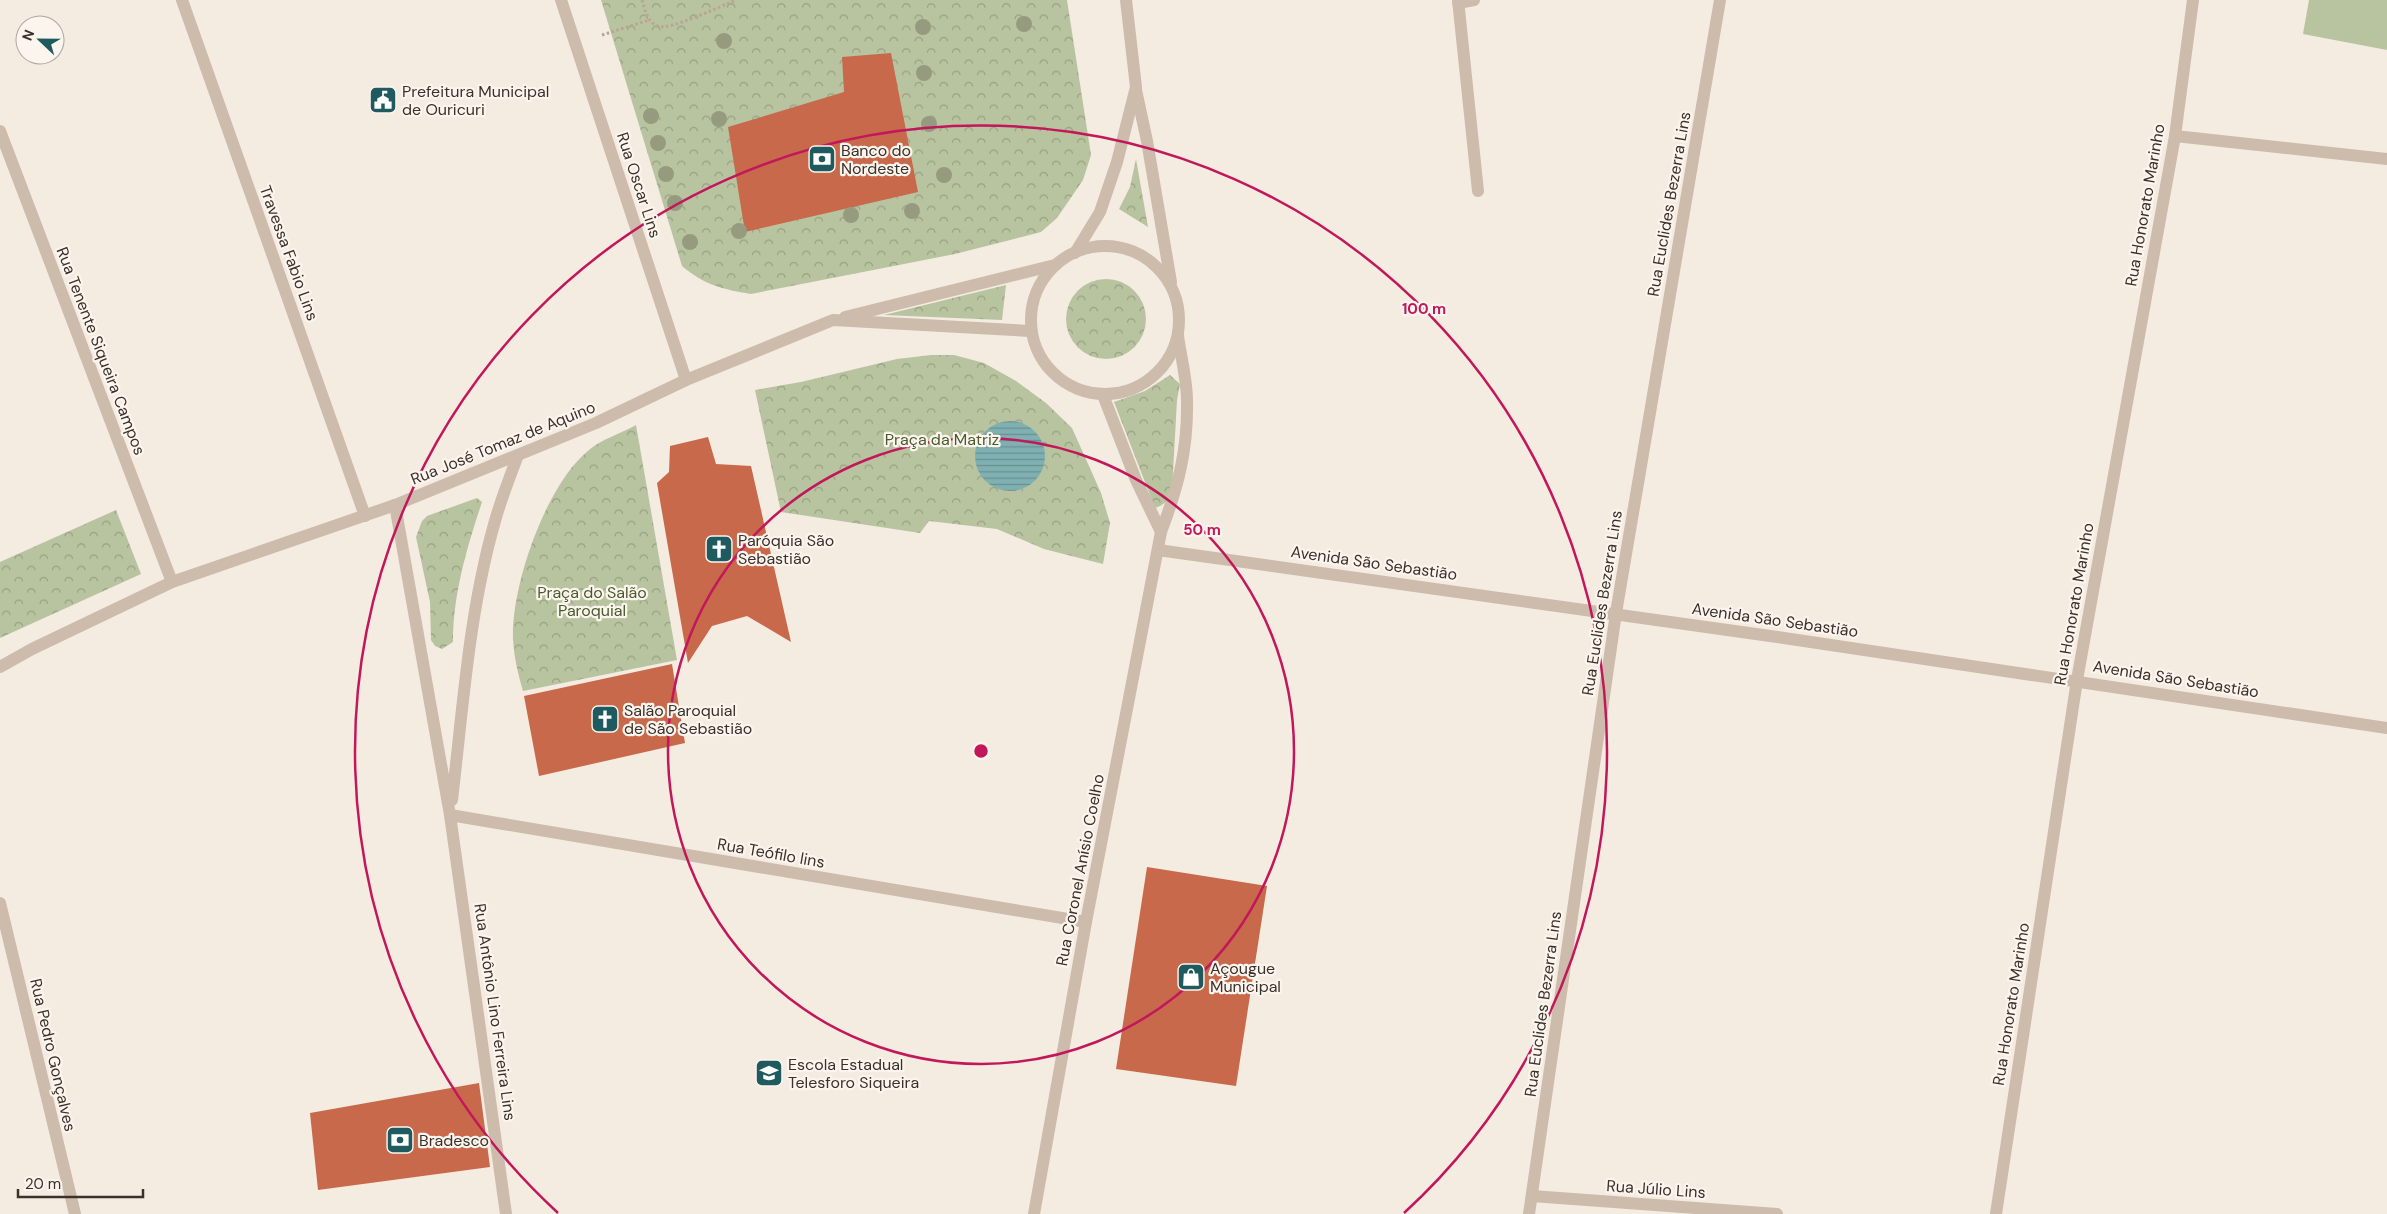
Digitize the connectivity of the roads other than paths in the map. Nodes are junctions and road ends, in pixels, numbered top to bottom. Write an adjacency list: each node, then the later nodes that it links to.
1 (182, 0): 23 (street, Travessa Fabio Lins)
2 (561, 0): 19 (street, Rua Oscar Lins)
3 (1126, 0): 8 (street)
4 (1474, 0): 7 (street)
5 (1720, 0): 27 (street, Rua Euclides Bezerra Lins)
6 (2193, 0): 10 (street, Rua Honorato Marinho)
7 (1458, 1): 12 (street)
8 (1136, 88): 13 (street); 15 (street)
9 (0, 131): 26 (street, Rua Tenente Siqueira Campos)
10 (2174, 136): 11 (street); 29 (street, Rua Honorato Marinho)
11 (2387, 159)
12 (1478, 191)
13 (1075, 253): 14 (street, Rua Coronel Anísio Coelho); 15 (street, Rua Coronel Anísio Coelho)
14 (1055, 265): 16 (street); 17 (street, Rua Coronel Anísio Coelho)
15 (1172, 290): 18 (street, Rua Coronel Anísio Coelho)
16 (833, 320): 17 (street, Rua José Tomaz de Aquino); 19 (street, Rua José Tomaz de Aquino)
17 (1031, 331): 20 (street, Rua Coronel Anísio Coelho)
18 (1178, 336): 20 (street, Rua Coronel Anísio Coelho); 24 (street, Rua Coronel Anísio Coelho)
19 (686, 380): 21 (street, Rua José Tomaz de Aquino)
20 (1102, 395): 24 (street)
21 (518, 455): 22 (street, Rua José Tomaz de Aquino); 31 (street, Rua Antônio Lino Ferreira Lins)
22 (395, 505): 23 (street, Rua José Tomaz de Aquino); 31 (street, Rua Antônio Lino Ferreira Lins)
23 (365, 516): 26 (street, Rua José Tomaz de Aquino)
24 (1161, 532): 25 (street, Rua Coronel Anísio Coelho)
25 (1158, 550): 27 (street, Avenida São Sebastião); 33 (street, Rua Coronel Anísio Coelho)
26 (172, 582): 28 (street, Rua José Tomaz de Aquino)
27 (1616, 613): 29 (street, Avenida São Sebastião); 34 (street, Rua Euclides Bezerra Lins)
28 (0, 667)
29 (2077, 680): 30 (street, Avenida São Sebastião); 40 (street, Rua Honorato Marinho)
30 (2387, 728)
31 (450, 815): 33 (street, Rua Teófilo lins); 36 (street, Rua Antônio Lino Ferreira Lins)
32 (0, 903): 35 (street, Rua Pedro Gonçalves)
33 (1086, 922): 37 (street, Rua Coronel Anísio Coelho)
34 (1532, 1196): 38 (street, Rua Euclides Bezerra Lins); 39 (street, Rua Júlio Lins)
35 (75, 1214)
36 (506, 1214)
37 (1034, 1214)
38 (1529, 1214)
39 (1777, 1214)
40 (1996, 1214)

